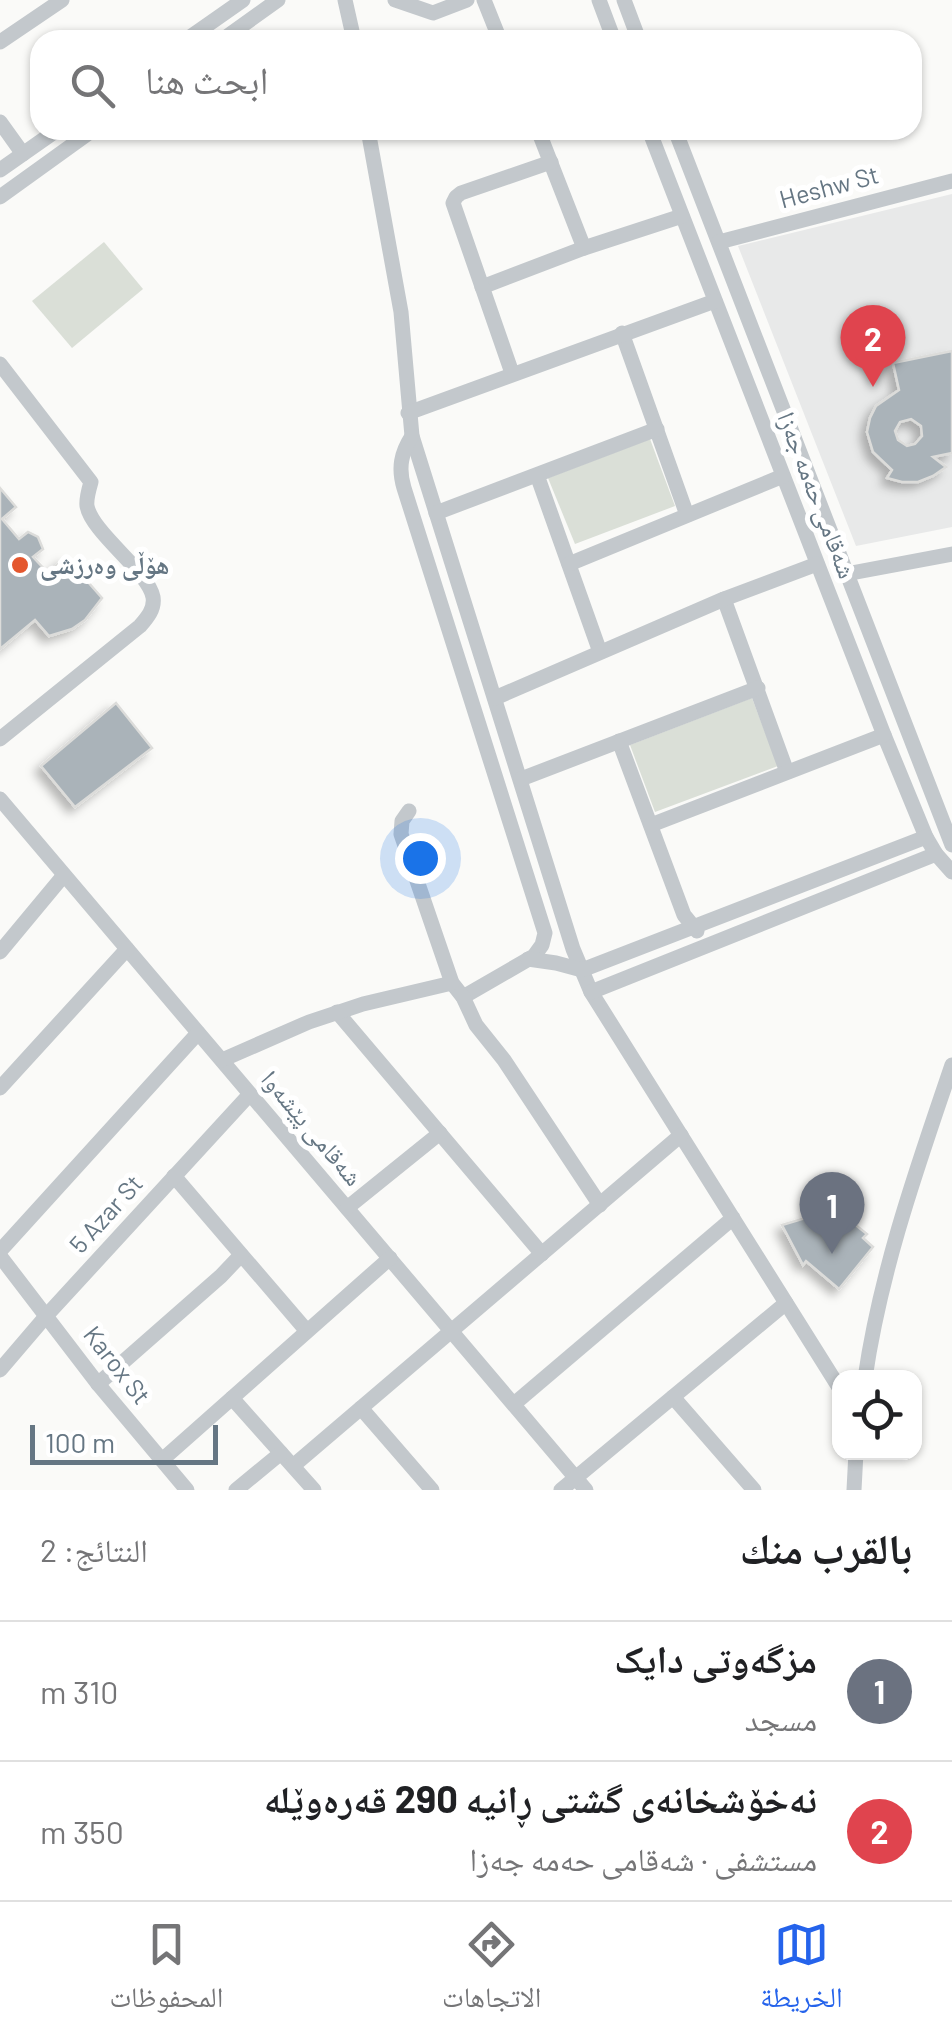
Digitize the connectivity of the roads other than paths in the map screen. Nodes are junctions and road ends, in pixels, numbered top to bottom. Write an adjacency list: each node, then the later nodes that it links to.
1 (62, 0): 10 (street)
2 (244, 0): 11 (street)
3 (278, 0): 12 (street)
4 (345, 0): 13 (street)
5 (396, 0): 6 (street)
6 (467, 0)
7 (484, 0): 14 (street)
8 (598, 0): 15 (street)
9 (624, 0): 16 (street)
10 (36, 7): 17 (street)
11 (200, 30)
12 (236, 30)
13 (352, 30)
14 (496, 30)
15 (610, 30)
16 (636, 30)
17 (0, 42)
18 (0, 122): 25 (street)
19 (42, 140): 25 (street)
20 (79, 140): 29 (street)
21 (370, 140): 42 (street)
22 (542, 140): 26 (street)
23 (653, 140): 30 (street, شەقامی حەمە جەزا)
24 (679, 140): 31 (street, شەقامی حەمە جەزا)
25 (22, 154): 27 (street)
26 (551, 162): 32 (street); 33 (street)
27 (0, 170)
28 (952, 181): 31 (street, Heshw St)
29 (0, 197)
30 (682, 216): 32 (street); 34 (street, شەقامی حەمە جەزا)
31 (719, 242): 35 (street, شەقامی حەمە جەزا)
32 (584, 248): 33 (street)
33 (482, 287): 41 (street)
34 (715, 301): 36 (street, شەقامی حەمە جەزا); 37 (street)
35 (747, 314): 36 (street); 38 (street, شەقامی حەمە جەزا)
36 (724, 322): 40 (street, شەقامی حەمە جەزا)
37 (622, 334): 41 (street); 43 (street)
38 (765, 360): 40 (street); 52 (street, شەقامی حەمە جەزا)
39 (0, 364): 58 (street)
40 (742, 368): 46 (street, شەقامی حەمە جەزا)
41 (512, 373): 42 (street)
42 (408, 413): 44 (street)
43 (656, 429): 45 (street); 48 (street)
44 (412, 436): 47 (street); 74 (street)
45 (538, 475): 47 (street); 50 (street)
46 (783, 476): 48 (street); 51 (street, شەقامی حەمە جەزا)
47 (436, 513): 56 (street)
48 (687, 515): 50 (street)
49 (952, 554): 52 (street)
50 (569, 564): 54 (street)
51 (817, 564): 53 (street); 57 (street, شەقامی حەمە جەزا)
52 (846, 574): 66 (street, شەقامی حەمە جەزا)
53 (724, 599): 54 (street); 55 (street)
54 (600, 652): 56 (street)
55 (758, 688): 59 (street); 60 (street)
56 (494, 698): 61 (street)
57 (884, 735): 60 (street); 65 (street, شەقامی حەمە جەزا)
58 (0, 739)
59 (619, 741): 61 (street); 64 (street)
60 (787, 772): 64 (street)
61 (521, 779): 75 (street)
62 (0, 799): 69 (street, شەقامی پێشەوا)
63 (409, 811): 76 (street)
64 (651, 826): 70 (street)
65 (926, 837): 67 (street, شەقامی حەمە جەزا); 70 (street)
66 (952, 845)
67 (936, 854): 68 (street, شەقامی حەمە جەزا); 71 (street)
68 (952, 872)
69 (64, 874): 72 (street, شەقامی پێشەوا); 73 (street)
70 (692, 927): 71 (street); 75 (street)
71 (718, 940): 77 (street)
72 (127, 948): 80 (street, شەقامی پێشەوا); 83 (street)
73 (0, 952)
74 (528, 960): 75 (street); 78 (street)
75 (582, 970): 77 (street)
76 (452, 983): 78 (street); 79 (street)
77 (591, 992): 86 (street)
78 (463, 996): 88 (street)
79 (337, 1012): 81 (street); 85 (street)
80 (198, 1033): 81 (street, شەقامی پێشەوا); 91 (street)
81 (222, 1060): 84 (street, شەقامی پێشەوا)
82 (952, 1065): 100 (street)
83 (0, 1088)
84 (250, 1094): 87 (street, 5 Azar St); 89 (street, شەقامی پێشەوا)
85 (440, 1133): 89 (street); 92 (street)
86 (680, 1134): 88 (street); 90 (street)
87 (174, 1176): 93 (street); 96 (street, 5 Azar St)
88 (600, 1204): 92 (street)
89 (347, 1208): 94 (street, شەقامی پێشەوا)
90 (733, 1218): 95 (street); 105 (street)
91 (2, 1247): 96 (street, Karox St)
92 (542, 1254): 98 (street)
93 (241, 1255): 97 (street); 102 (street)
94 (390, 1258): 97 (street); 98 (street, شەقامی پێشەوا)
95 (786, 1303): 101 (street); 103 (street)
96 (47, 1316): 99 (street, 5 Azar St); 102 (street, Karox St)
97 (306, 1330): 104 (street)
98 (451, 1330): 105 (street, شەقامی پێشەوا); 106 (street)
99 (0, 1370)
100 (867, 1370)
101 (832, 1375)
102 (98, 1384): 108 (street, Karox St)
103 (672, 1397): 112 (street); 118 (street)
104 (232, 1398): 107 (street); 108 (street)
105 (514, 1404): 112 (street, شەقامی پێشەوا)
106 (361, 1408): 110 (street); 111 (street)
107 (281, 1453): 110 (street); 114 (street)
108 (162, 1460): 113 (street, Karox St)
109 (856, 1460): 119 (street)
110 (293, 1466): 115 (street)
111 (427, 1484): 116 (street)
112 (581, 1484): 117 (street)
113 (187, 1490)
114 (236, 1490)
115 (314, 1490)
116 (408, 1490)
117 (561, 1490)
118 (754, 1490)
119 (854, 1490)

